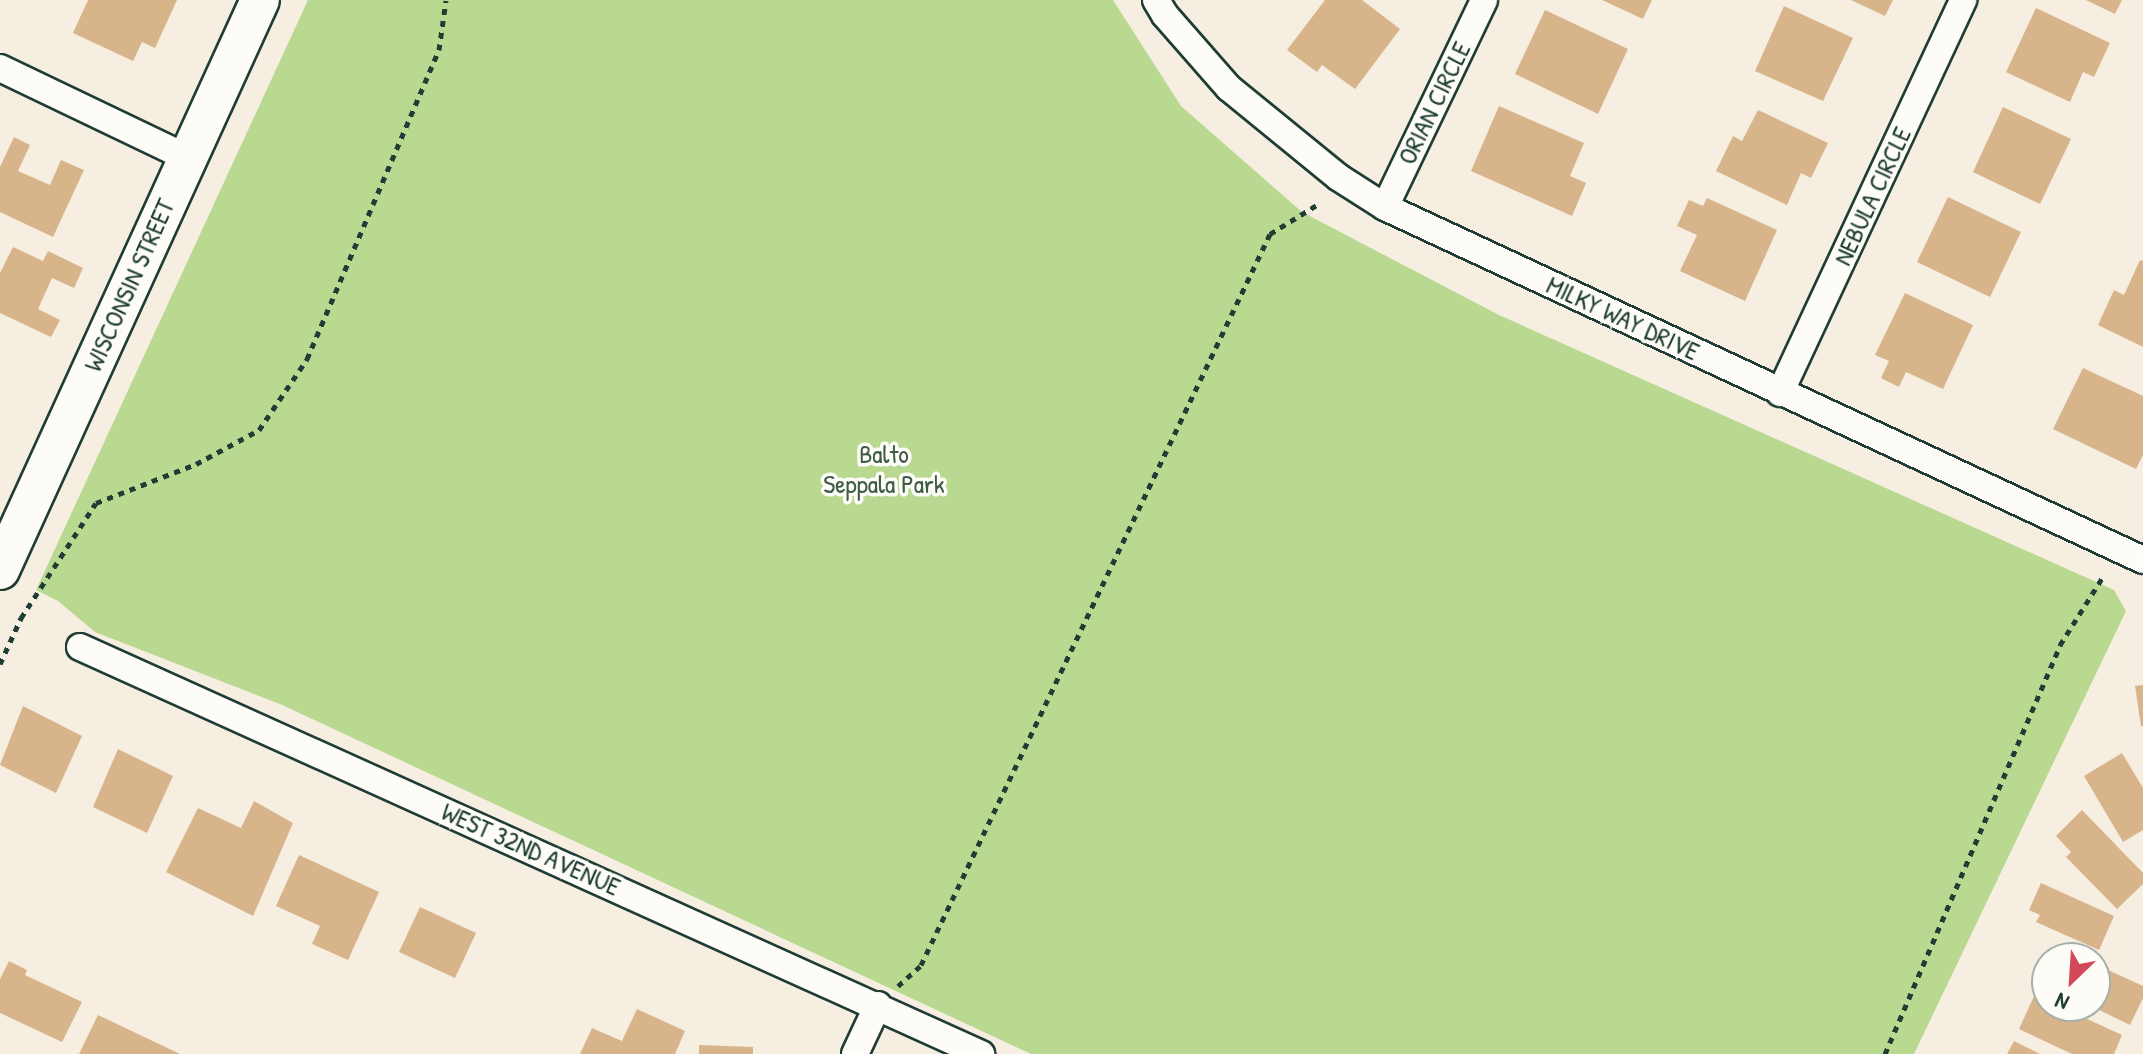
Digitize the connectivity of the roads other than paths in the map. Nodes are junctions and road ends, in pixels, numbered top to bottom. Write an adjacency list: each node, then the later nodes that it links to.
1 (260, 0): 6 (street, WISCONSIN STREET)
2 (1156, 0): 7 (street, MILKY WAY DRIVE)
3 (1484, 0): 7 (street, ORIAN CIRCLE)
4 (1963, 0): 8 (street, NEBULA CIRCLE)
5 (0, 68): 6 (street)
6 (186, 157): 10 (street, WISCONSIN STREET)
7 (1385, 207): 8 (street, MILKY WAY DRIVE)
8 (1780, 393): 9 (street, MILKY WAY DRIVE)
9 (2143, 560)
10 (0, 570)
11 (80, 647): 12 (street, WEST 32ND AVENUE)
12 (878, 1005): 13 (street); 14 (street, WEST 32ND AVENUE)
13 (855, 1054)
14 (981, 1054)

